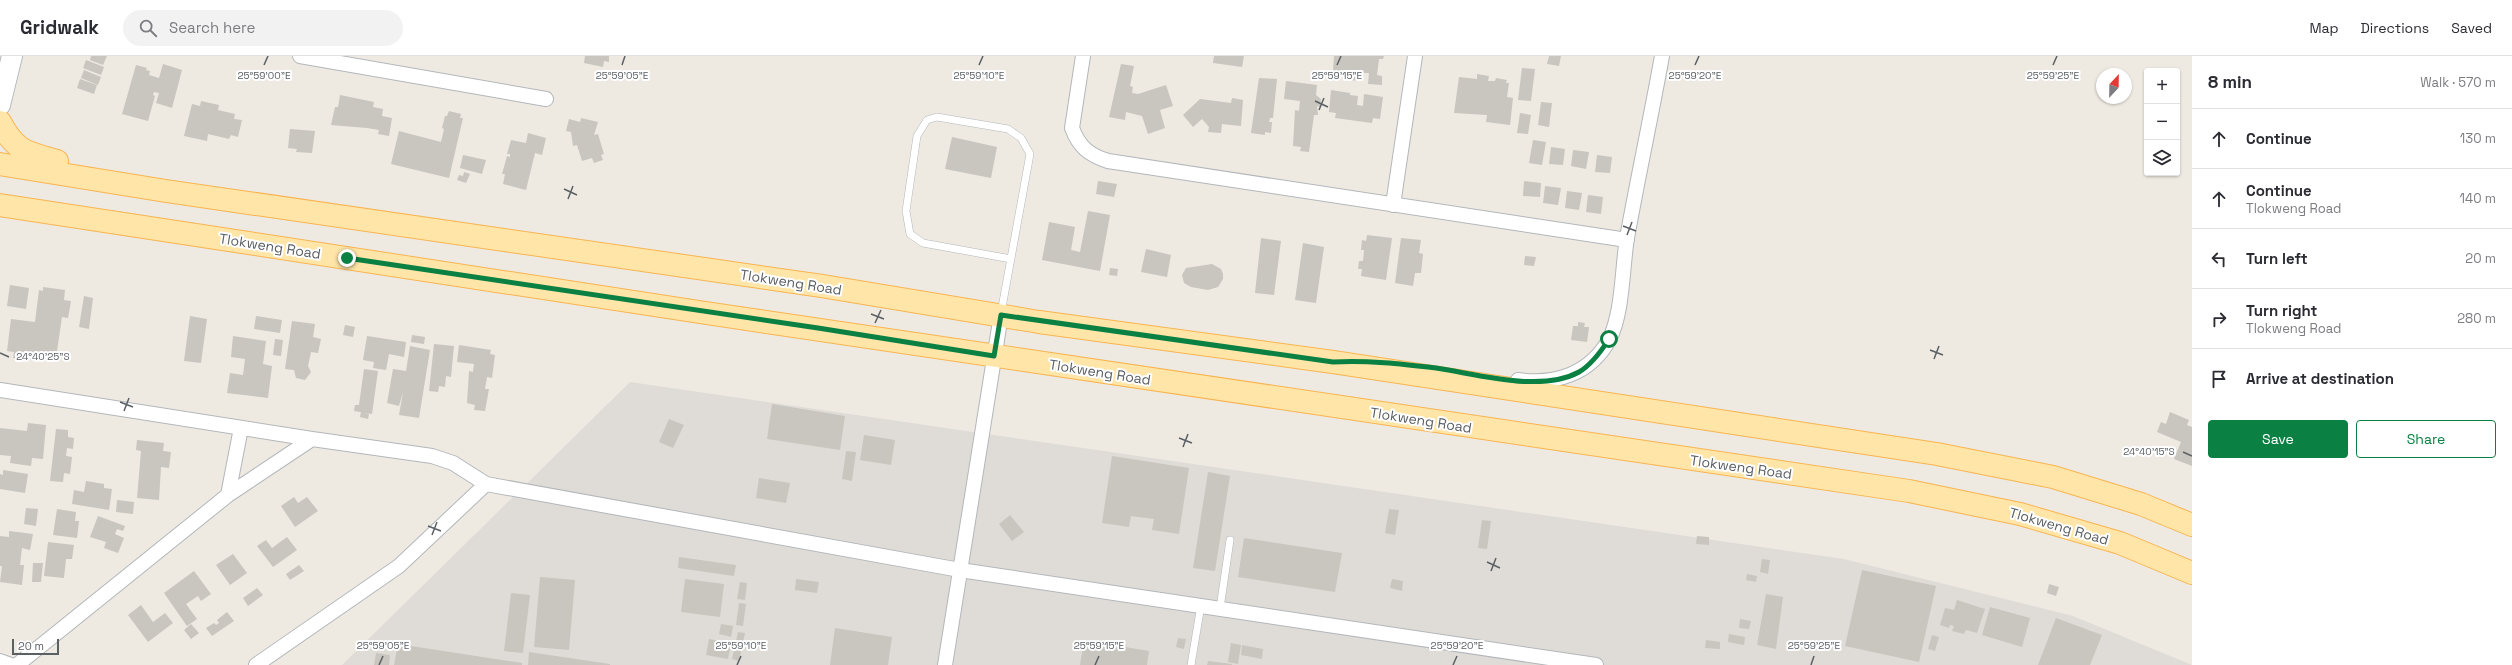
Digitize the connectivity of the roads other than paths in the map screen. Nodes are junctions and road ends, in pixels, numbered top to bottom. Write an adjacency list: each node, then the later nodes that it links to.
1 (12, 56): 7 (street)
2 (300, 56): 6 (street)
3 (1083, 56): 12 (street)
4 (1416, 56): 12 (street)
5 (1662, 56): 13 (street)
6 (546, 99)
7 (0, 105)
8 (0, 122): 10 (main road)
9 (0, 164): 10 (main road, Tlokweng Road)
10 (166, 191): 15 (main road, Tlokweng Road)
11 (0, 205): 16 (main road, Tlokweng Road)
12 (1393, 205): 13 (street)
13 (1627, 240): 17 (street)
14 (1011, 260): 14 (lane); 15 (lane)
15 (1001, 315): 16 (street); 17 (main road, Tlokweng Road)
16 (994, 356): 25 (street); 26 (main road, Tlokweng Road)
17 (1333, 362): 23 (main road, Tlokweng Road)
18 (0, 390): 19 (street)
19 (241, 428): 20 (street); 22 (street)
20 (312, 439): 21 (street); 22 (street)
21 (486, 484): 25 (street); 32 (street)
22 (228, 495): 31 (street)
23 (2192, 525)
24 (1230, 540): 28 (lane)
25 (960, 570): 27 (street); 33 (street)
26 (2192, 573)
27 (1201, 605): 28 (street); 34 (lane)
28 (1220, 608): 35 (street)
29 (0, 662): 30 (street)
30 (11, 665)
31 (17, 665)
32 (256, 665)
33 (946, 665)
34 (1191, 665)
35 (1596, 665)

